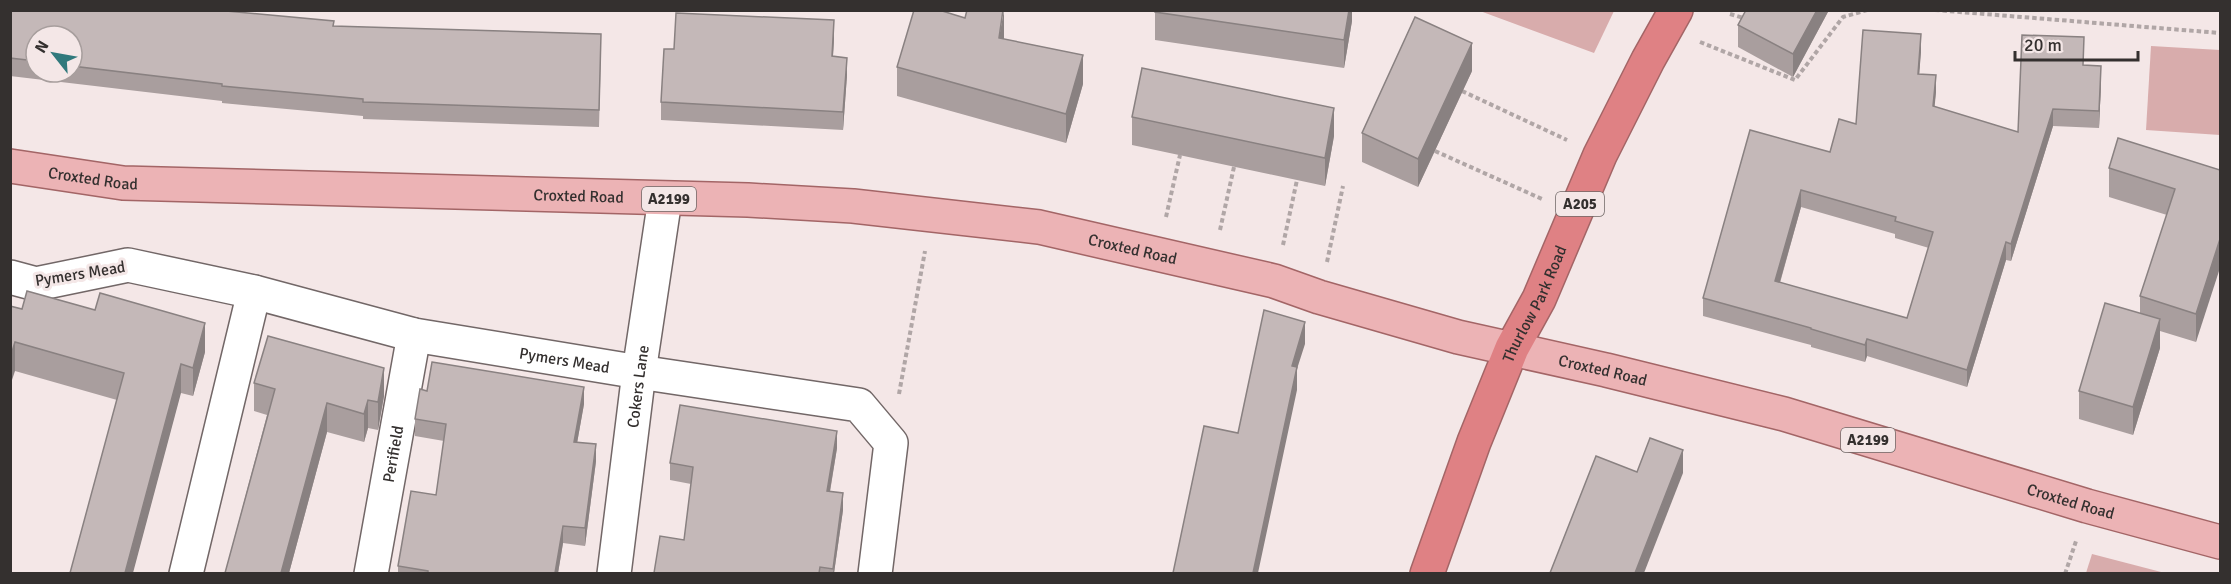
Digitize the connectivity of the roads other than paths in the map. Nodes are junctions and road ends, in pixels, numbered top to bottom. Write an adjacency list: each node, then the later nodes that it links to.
1 (1671, 20): 7 (highway, Thurlow Park Road / A205)
2 (10, 166): 3 (main road, Croxted Road / A2199)
3 (665, 199): 7 (main road, Croxted Road / A2199); 8 (street, Cokers Lane)
4 (10, 277): 5 (street, Pymers Mead)
5 (254, 292): 6 (street, Pymers Mead); 10 (street)
6 (414, 334): 8 (street, Pymers Mead); 11 (street, Perifield)
7 (1512, 348): 9 (main road, Croxted Road / A2199); 14 (highway, Thurlow Park Road / A205)
8 (639, 372): 12 (street, Cokers Lane); 13 (street, Pymers Mead)
9 (2220, 542)
10 (186, 573)
11 (371, 573)
12 (614, 573)
13 (875, 573)
14 (1428, 573)

